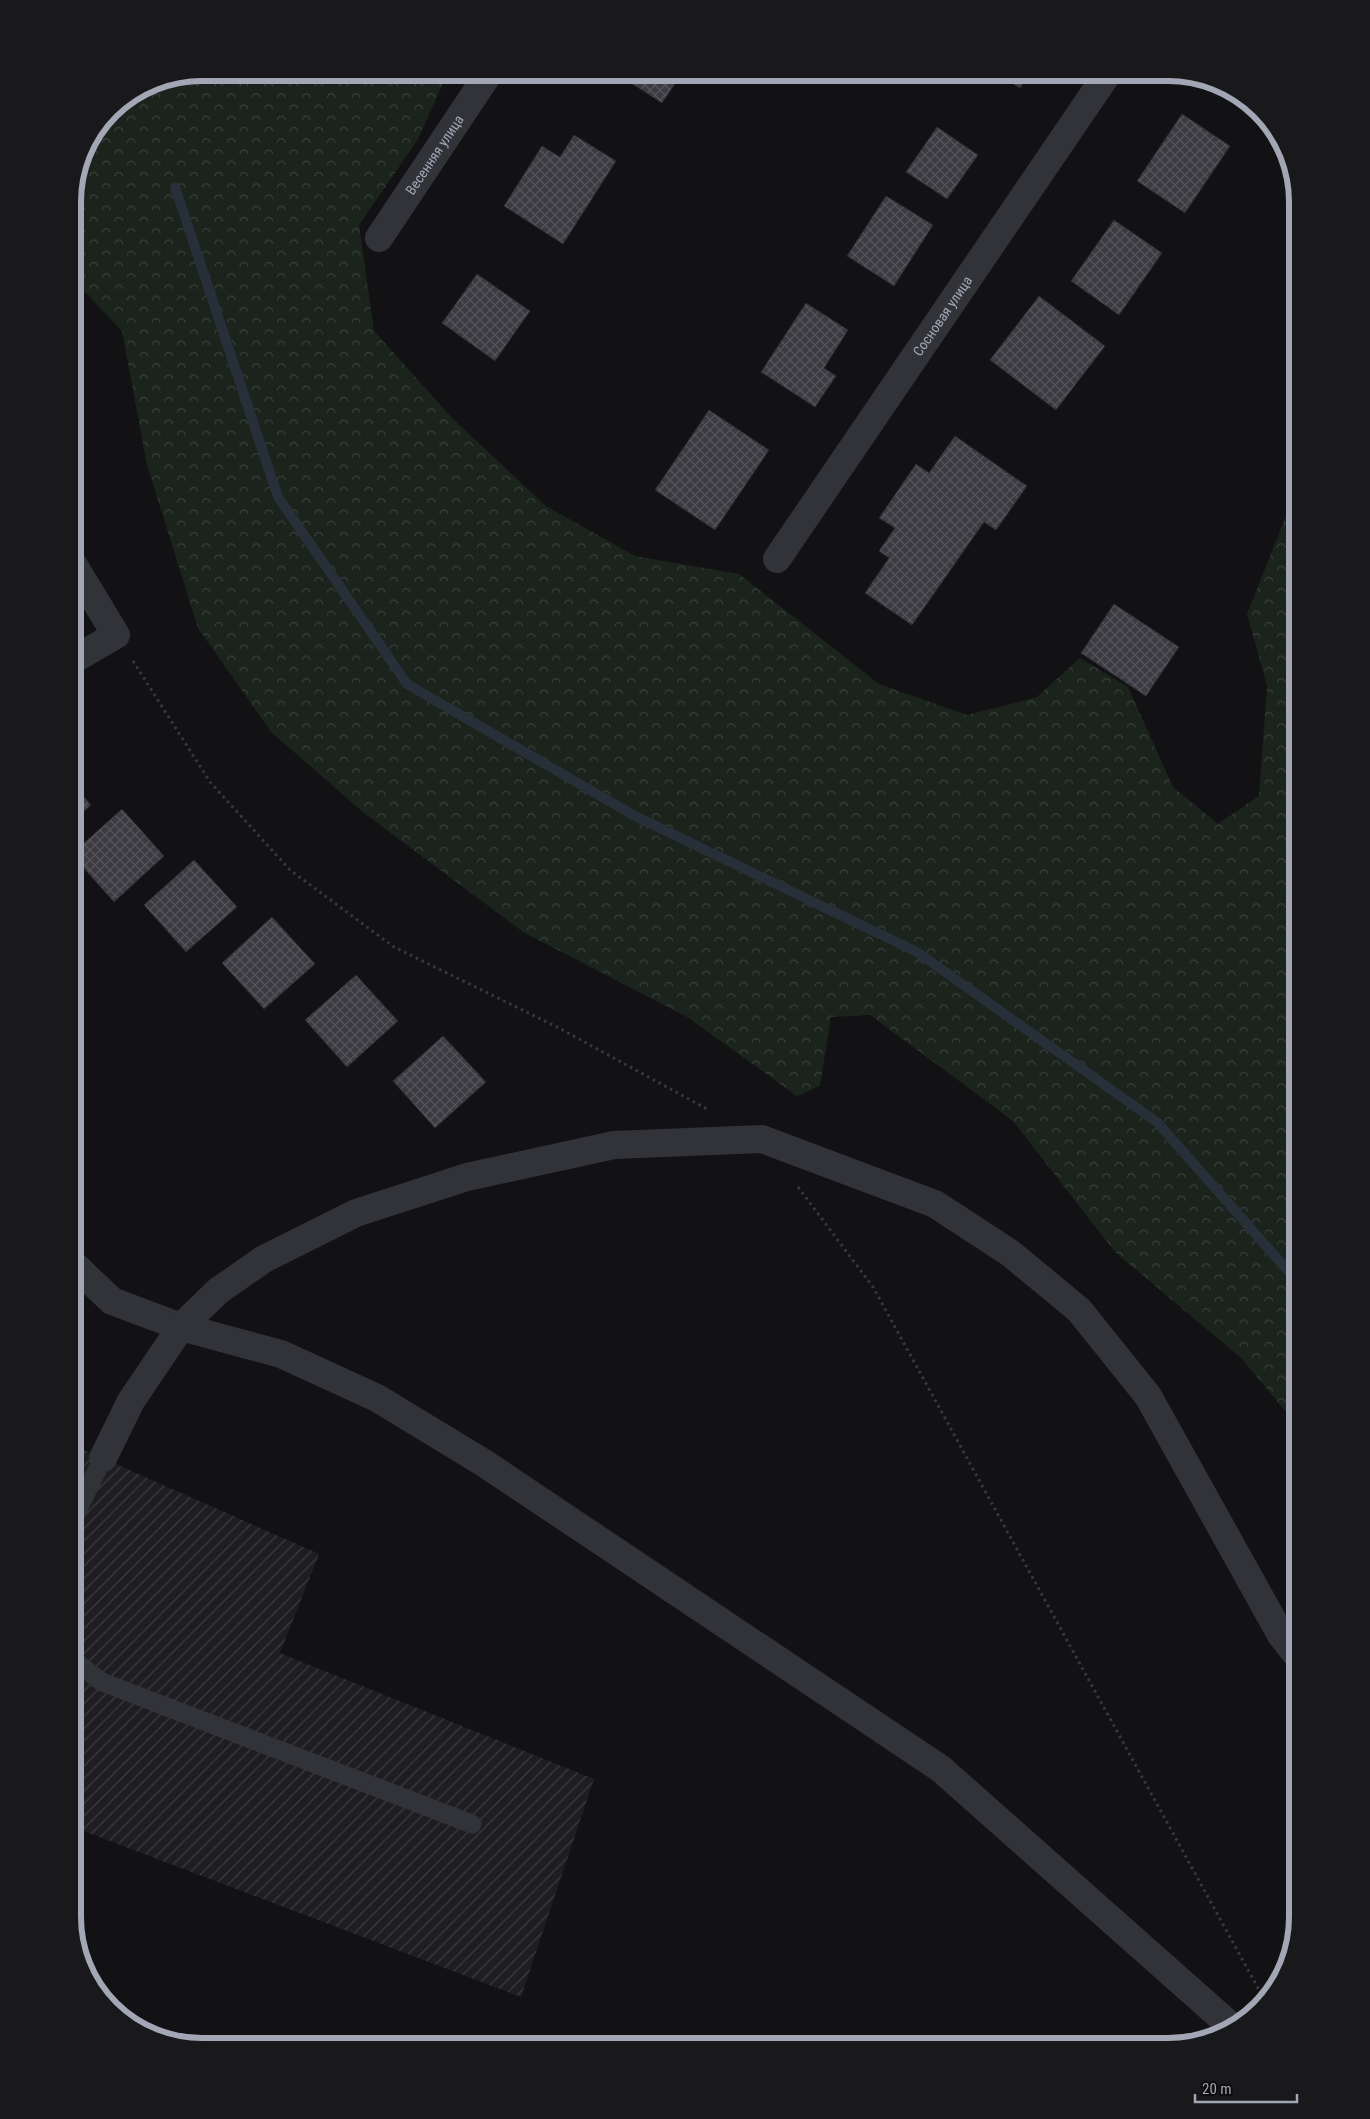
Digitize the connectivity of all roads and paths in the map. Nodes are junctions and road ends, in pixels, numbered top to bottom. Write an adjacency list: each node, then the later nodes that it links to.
1 (484, 81): 3 (street, Весенняя улица)
2 (1102, 82): 4 (street, Сосновая улица)
3 (379, 238)
4 (777, 559)
5 (82, 578): 6 (street)
6 (116, 635): 7 (street); 8 (path)
7 (82, 655)
8 (710, 1111)
9 (797, 1186): 17 (path)
10 (81, 1272): 11 (street)
11 (181, 1327): 12 (street); 14 (street); 18 (street)
12 (102, 1458): 13 (lane)
13 (81, 1500)
14 (1289, 1644)
15 (81, 1667): 16 (lane)
16 (472, 1824)
17 (1261, 1994)
18 (1226, 2022)

